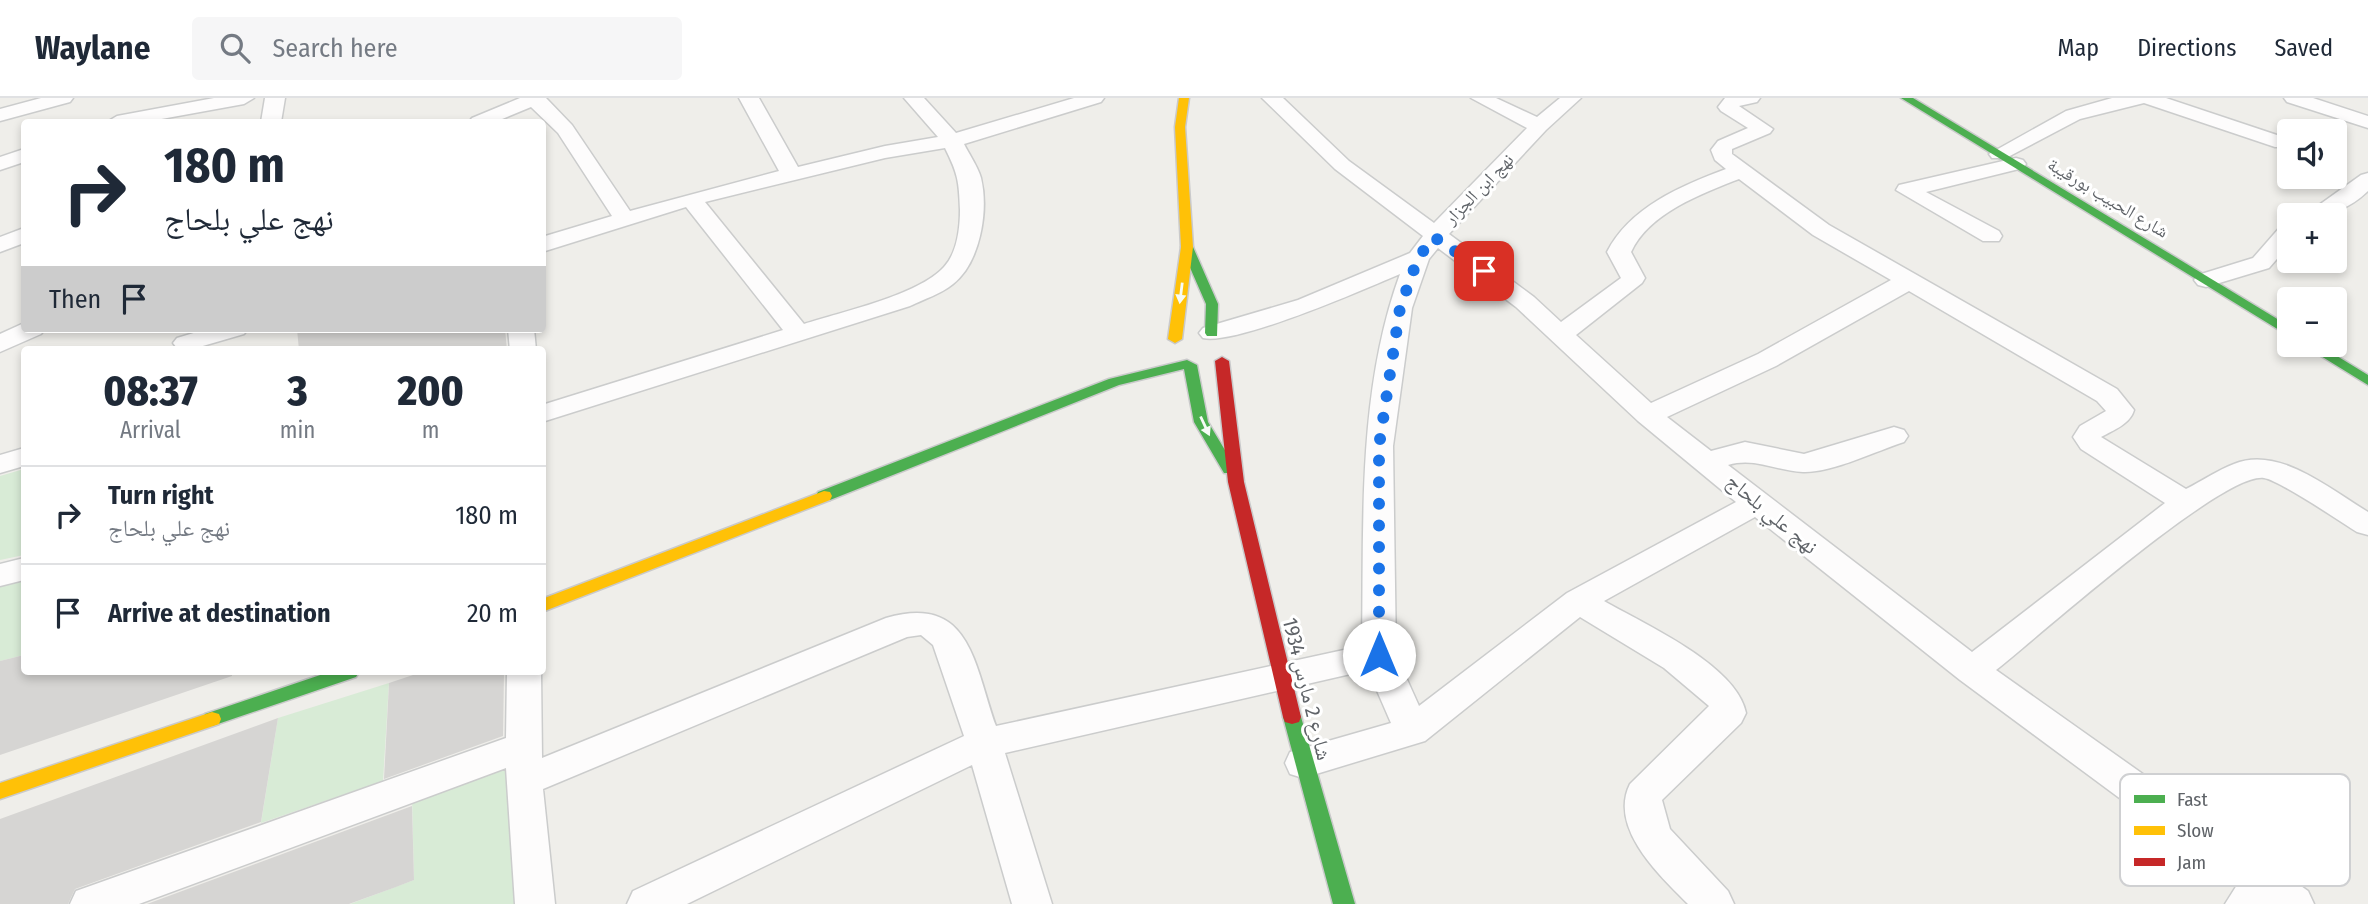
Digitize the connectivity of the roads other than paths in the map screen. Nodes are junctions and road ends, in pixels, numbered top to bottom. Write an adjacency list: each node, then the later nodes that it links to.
1 (62, 98): 16 (street)
2 (244, 98): 17 (street)
3 (275, 98): 18 (street)
4 (535, 98): 19 (street); 34 (street)
5 (749, 98): 30 (street)
6 (914, 98): 23 (street)
7 (1094, 98): 23 (street)
8 (1184, 98): 40 (street, شارع 2 مارس 1934)
9 (1272, 98): 41 (street, نهج علي بلحاج)
10 (1481, 98): 21 (street)
11 (1571, 98): 21 (street, نهج ابن الجزار)
12 (1750, 98): 29 (street)
13 (1906, 98): 27 (street, شارع الحبيب بورقيبة)
14 (2145, 98): 24 (street); 27 (street)
15 (2294, 98): 20 (street)
16 (0, 115)
17 (133, 119)
18 (272, 119)
19 (486, 119)
20 (2368, 122)
21 (1539, 126): 41 (street, نهج ابن الجزار)
22 (21, 141): 25 (street)
23 (952, 141): 30 (street); 47 (street)
24 (2277, 141)
25 (0, 145)
26 (21, 156): 28 (street)
27 (2008, 159): 36 (street); 42 (street, شارع الحبيب بورقيبة)
28 (0, 164)
29 (1739, 171): 43 (street); 48 (street)
30 (791, 174): 32 (street)
31 (2363, 190): 33 (street)
32 (691, 199): 34 (street); 47 (street)
33 (2339, 203)
34 (625, 219): 39 (street)
35 (21, 236): 38 (street)
36 (1991, 236)
37 (2277, 244): 42 (street)
38 (0, 245)
39 (546, 245)
40 (1187, 247): 50 (street, شارع 2 مارس 1934, one-way to 50); 52 (street, شارع 2 مارس 1934)
41 (1426, 247): 48 (street, نهج علي بلحاج); 52 (street, نهج ابن الجزار); 71 (street)
42 (2206, 280): 44 (street, شارع الحبيب بورقيبة)
43 (1908, 281): 58 (street); 65 (street)
44 (2277, 324)
45 (23, 333): 51 (street)
46 (218, 333): 49 (street)
47 (798, 333): 57 (street)
48 (1561, 334): 58 (street, نهج علي بلحاج)
49 (184, 341)
50 (1173, 343): 52 (street); 54 (street); 56 (street)
51 (0, 344)
52 (1221, 348): 54 (street); 63 (street, شارع 2 مارس 1934)
53 (2329, 357): 55 (street)
54 (1189, 365): 56 (street); 63 (street, شارع 2 مارس 1934, one-way to 63)
55 (2368, 381)
56 (1114, 382): 70 (street)
57 (546, 413)
58 (1648, 415): 61 (street, نهج علي بلحاج)
59 (1894, 436): 61 (street)
60 (21, 458): 62 (street)
61 (1707, 461): 64 (street, نهج علي بلحاج)
62 (0, 464)
63 (1236, 482): 75 (street, شارع 2 مارس 1934)
64 (1759, 502): 69 (street); 72 (street, نهج علي بلحاج)
65 (2185, 502): 66 (street); 72 (street)
66 (2368, 525)
67 (21, 570): 68 (street)
68 (0, 575)
69 (1578, 601): 76 (street); 89 (street)
70 (546, 604)
71 (1379, 655): 75 (street); 76 (street)
72 (1972, 671): 80 (street, نهج علي بلحاج)
73 (341, 675): 81 (street)
74 (524, 675): 79 (street)
75 (1282, 677): 77 (street); 78 (street, شارع 2 مارس 1934)
76 (1412, 732): 78 (street)
77 (984, 743): 79 (street); 86 (street); 87 (street)
78 (1303, 763): 88 (street, شارع 2 مارس 1934)
79 (523, 764): 84 (street); 85 (street)
80 (2120, 784)
81 (0, 791)
82 (2254, 886): 83 (street, نهج علي بلحاج)
83 (2268, 897)
84 (90, 904)
85 (535, 904)
86 (648, 904)
87 (1032, 904)
88 (1344, 904)
89 (1714, 904)

